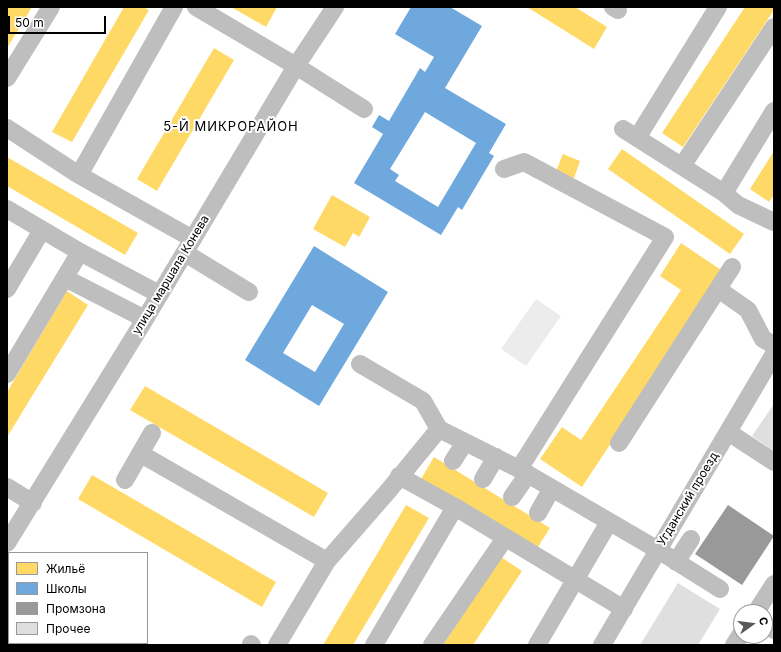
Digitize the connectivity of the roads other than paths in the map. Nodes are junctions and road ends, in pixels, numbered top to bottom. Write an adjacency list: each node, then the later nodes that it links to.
1 (51, 7): 8 (street)
2 (174, 7): 14 (street)
3 (196, 7): 7 (street)
4 (334, 7): 7 (street, улица маршала Конева)
5 (718, 7): 12 (street)
6 (774, 27): 12 (street)
7 (296, 66): 9 (street); 19 (street, улица маршала Конева)
8 (7, 78)
9 (364, 109)
10 (774, 111): 15 (street)
11 (7, 128): 14 (street)
12 (682, 166): 15 (street)
13 (504, 169): 41 (street)
14 (79, 175): 19 (street)
15 (724, 193): 17 (street)
16 (7, 209): 18 (street)
17 (774, 221)
18 (42, 230): 20 (street); 23 (street)
19 (189, 246): 25 (street); 26 (street, улица маршала Конева)
20 (80, 252): 22 (street); 26 (street)
21 (732, 267): 24 (street)
22 (65, 278): 27 (street); 31 (street)
23 (7, 289)
24 (718, 289): 28 (street); 36 (street)
25 (250, 292)
26 (159, 294): 27 (street, улица маршала Конева)
27 (145, 319): 48 (street, улица маршала Конева)
28 (774, 345)
29 (774, 354): 33 (street, Угданский проезд)
30 (360, 364): 32 (street)
31 (7, 374)
32 (439, 429): 35 (street); 42 (street)
33 (728, 432): 40 (street); 55 (street, Угданский проезд)
34 (152, 433): 37 (street)
35 (465, 442): 38 (street); 39 (street)
36 (619, 443)
37 (141, 454): 44 (street); 56 (street)
38 (496, 457): 41 (street); 43 (street)
39 (453, 461)
40 (774, 462)
41 (524, 471): 46 (street); 47 (street)
42 (400, 476): 49 (street); 56 (street)
43 (483, 479)
44 (125, 480)
45 (7, 487): 48 (street)
46 (552, 488): 50 (street); 51 (street)
47 (512, 497)
48 (33, 503): 54 (street, улица маршала Конева)
49 (455, 507): 52 (street); 64 (street)
50 (538, 513)
51 (609, 522): 55 (street); 58 (street)
52 (505, 538): 58 (street); 65 (street)
53 (691, 539): 57 (street)
54 (7, 543)
55 (658, 550): 57 (street); 62 (street, Угданский проезд)
56 (328, 561): 63 (street)
57 (676, 562): 59 (street)
58 (576, 580): 62 (street); 66 (street)
59 (720, 589)
60 (772, 592): 61 (street)
61 (762, 604)
62 (624, 608): 67 (street, Угданский проезд)
63 (276, 645)
64 (374, 645)
65 (432, 645)
66 (537, 645)
67 (602, 645)

